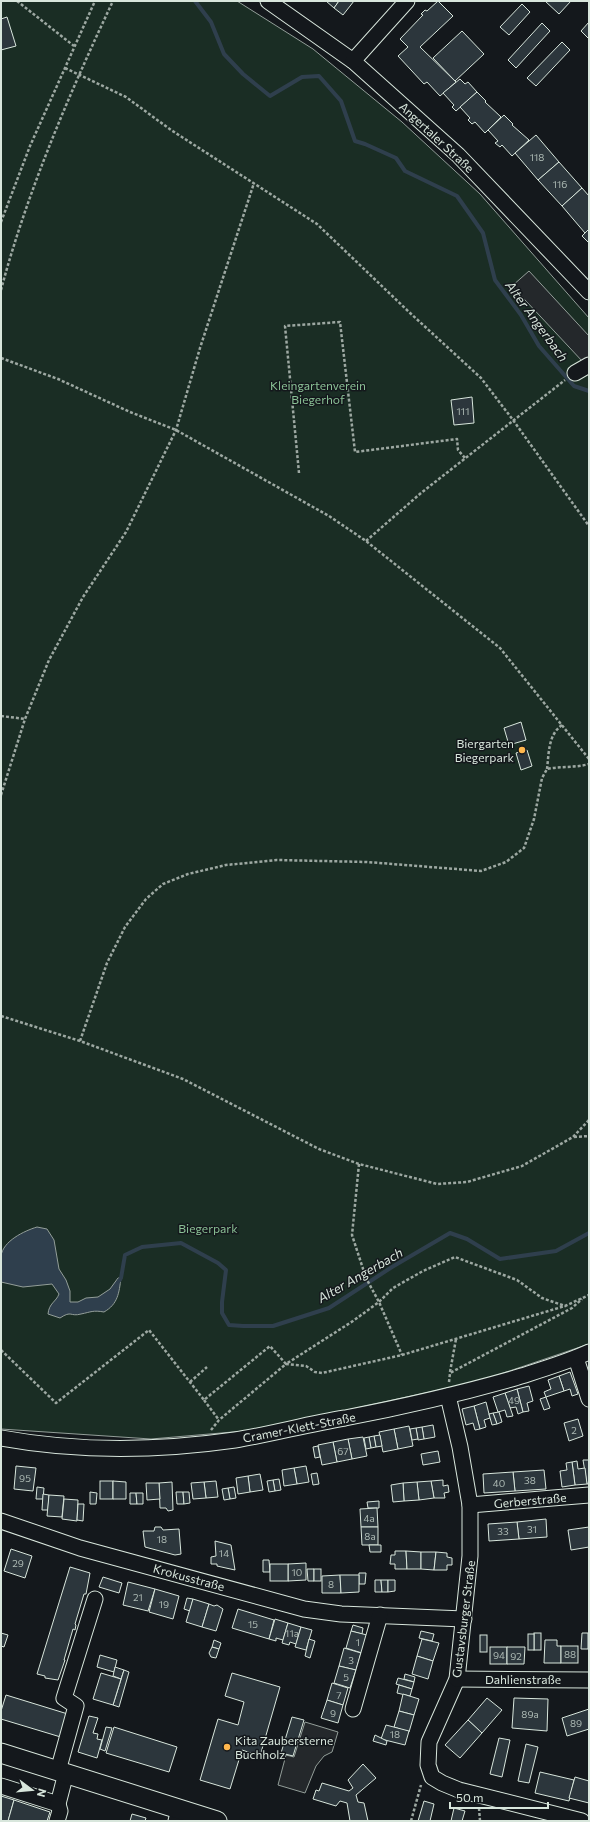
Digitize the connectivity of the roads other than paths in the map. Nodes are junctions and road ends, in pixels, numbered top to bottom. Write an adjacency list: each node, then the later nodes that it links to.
1 (268, 1): 3 (street, Angertaler Straße)
2 (407, 1): 3 (street)
3 (353, 61): 4 (street, Angertaler Straße)
4 (589, 292)
5 (589, 365): 6 (street)
6 (575, 373)
7 (583, 1355): 8 (street, Cramer-Klett-Straße); 9 (street)
8 (448, 1392): 10 (street, Cramer-Klett-Straße); 12 (street, Gustavsburger Straße)
9 (589, 1399)
10 (1, 1438)
11 (589, 1496): 12 (street, Gerberstraße)
12 (470, 1505): 16 (street, Gustavsburger Straße)
13 (1, 1521): 15 (street, Krokusstraße)
14 (95, 1599): 21 (street)
15 (380, 1615): 16 (street, Krokusstraße); 19 (street)
16 (464, 1619): 17 (street, Gustavsburger Straße)
17 (457, 1679): 18 (street, Dahlienstraße); 27 (street, Gustavsburger Straße)
18 (589, 1680)
19 (353, 1709)
20 (1, 1753): 21 (main road)
21 (62, 1772): 23 (street); 24 (main road)
22 (1, 1786): 23 (street)
23 (58, 1804): 25 (street)
24 (178, 1815): 26 (main road)
25 (57, 1821)
26 (217, 1821)
27 (582, 1821)

